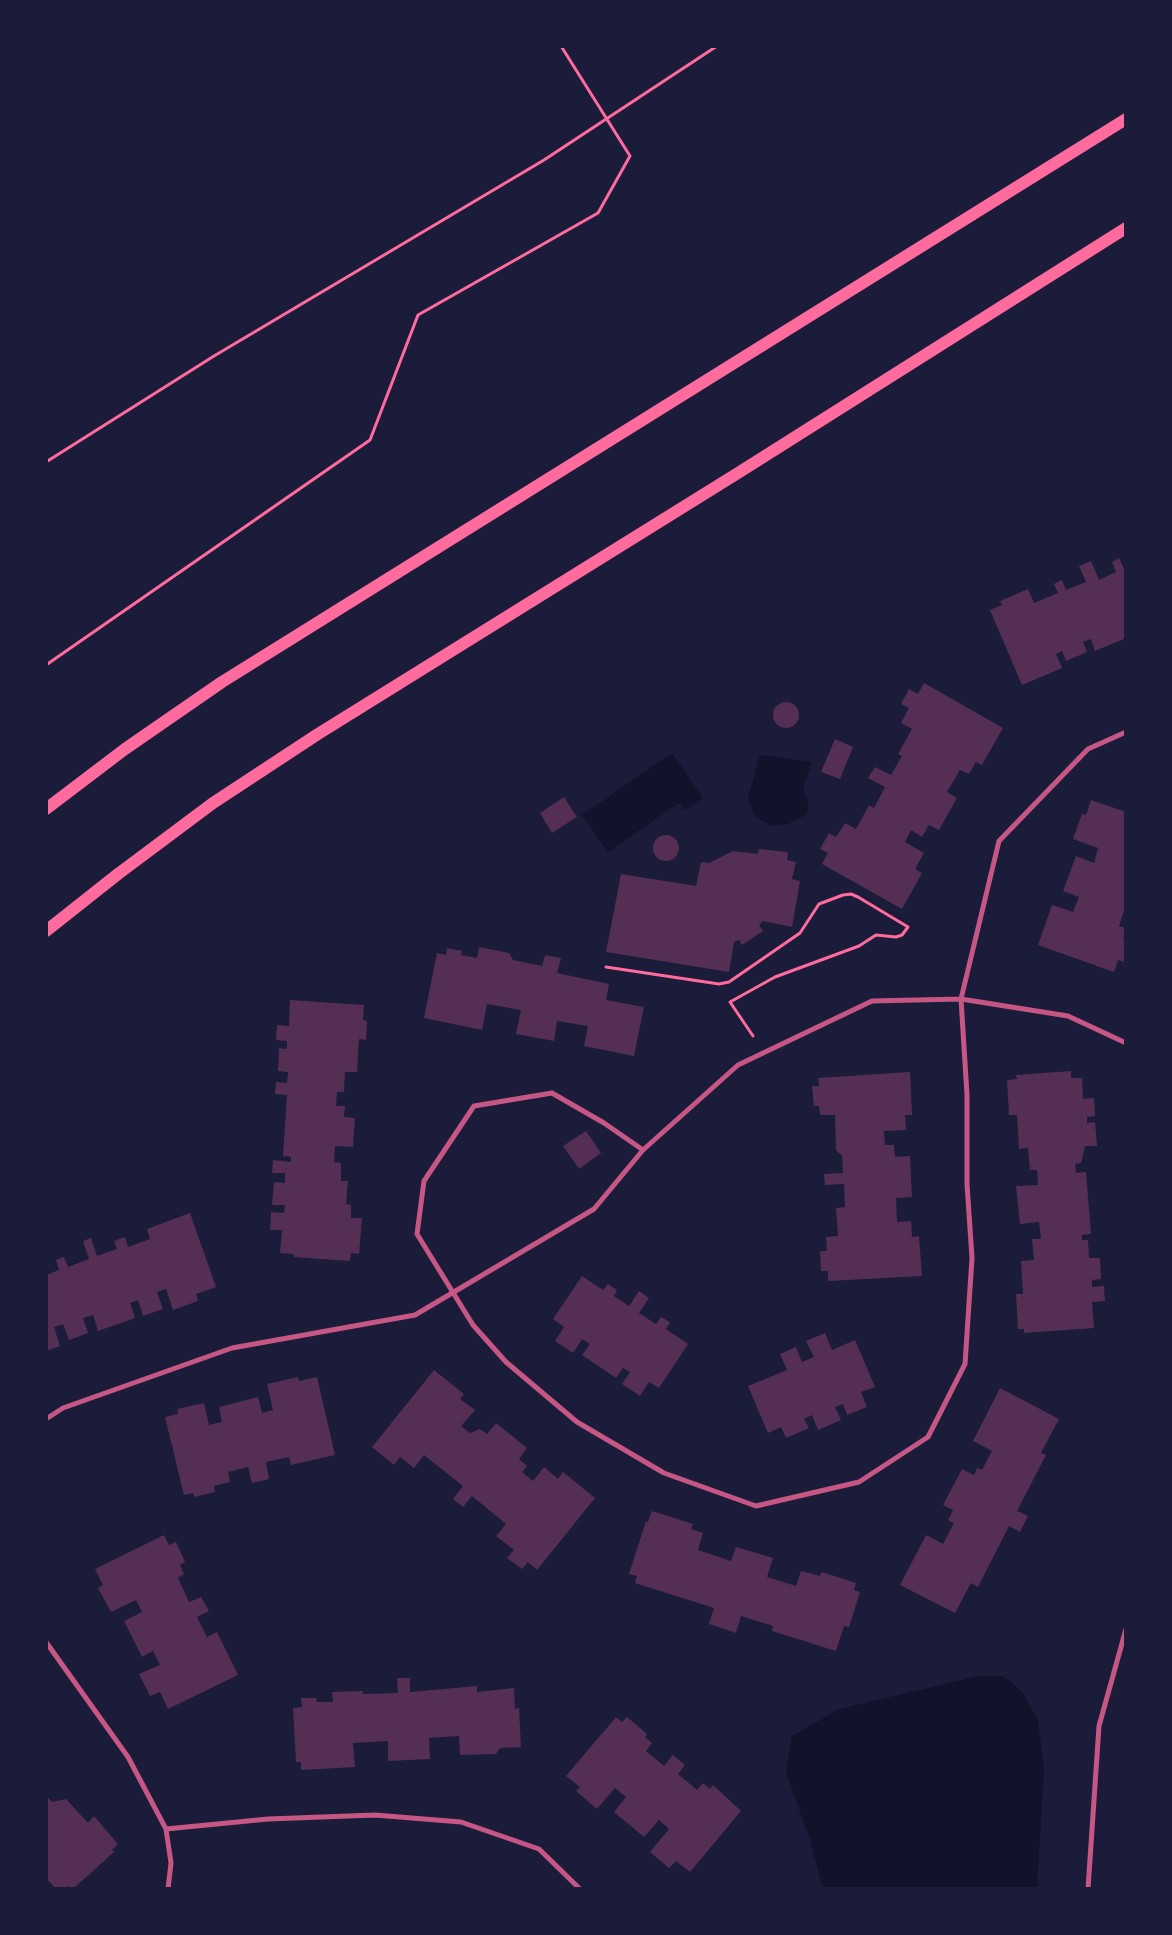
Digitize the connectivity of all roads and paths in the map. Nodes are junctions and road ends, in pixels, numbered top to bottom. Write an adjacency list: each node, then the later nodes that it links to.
1 (562, 46): 3 (path)
2 (717, 46): 3 (path)
3 (608, 118): 6 (path); 7 (path)
4 (1126, 119): 9 (main road)
5 (1126, 228): 10 (main road)
6 (46, 462)
7 (46, 665)
8 (1126, 732): 12 (street)
9 (46, 809)
10 (46, 931)
11 (606, 966): 14 (path)
12 (961, 999): 13 (street); 14 (street); 16 (street)
13 (1126, 1043)
14 (764, 1053): 15 (street)
15 (643, 1150): 16 (street); 16 (street)
16 (452, 1293): 17 (street)
17 (46, 1419)
18 (1126, 1629): 23 (street)
19 (46, 1642): 20 (street)
20 (166, 1829): 21 (street); 22 (street)
21 (168, 1889)
22 (580, 1889)
23 (1088, 1889)

